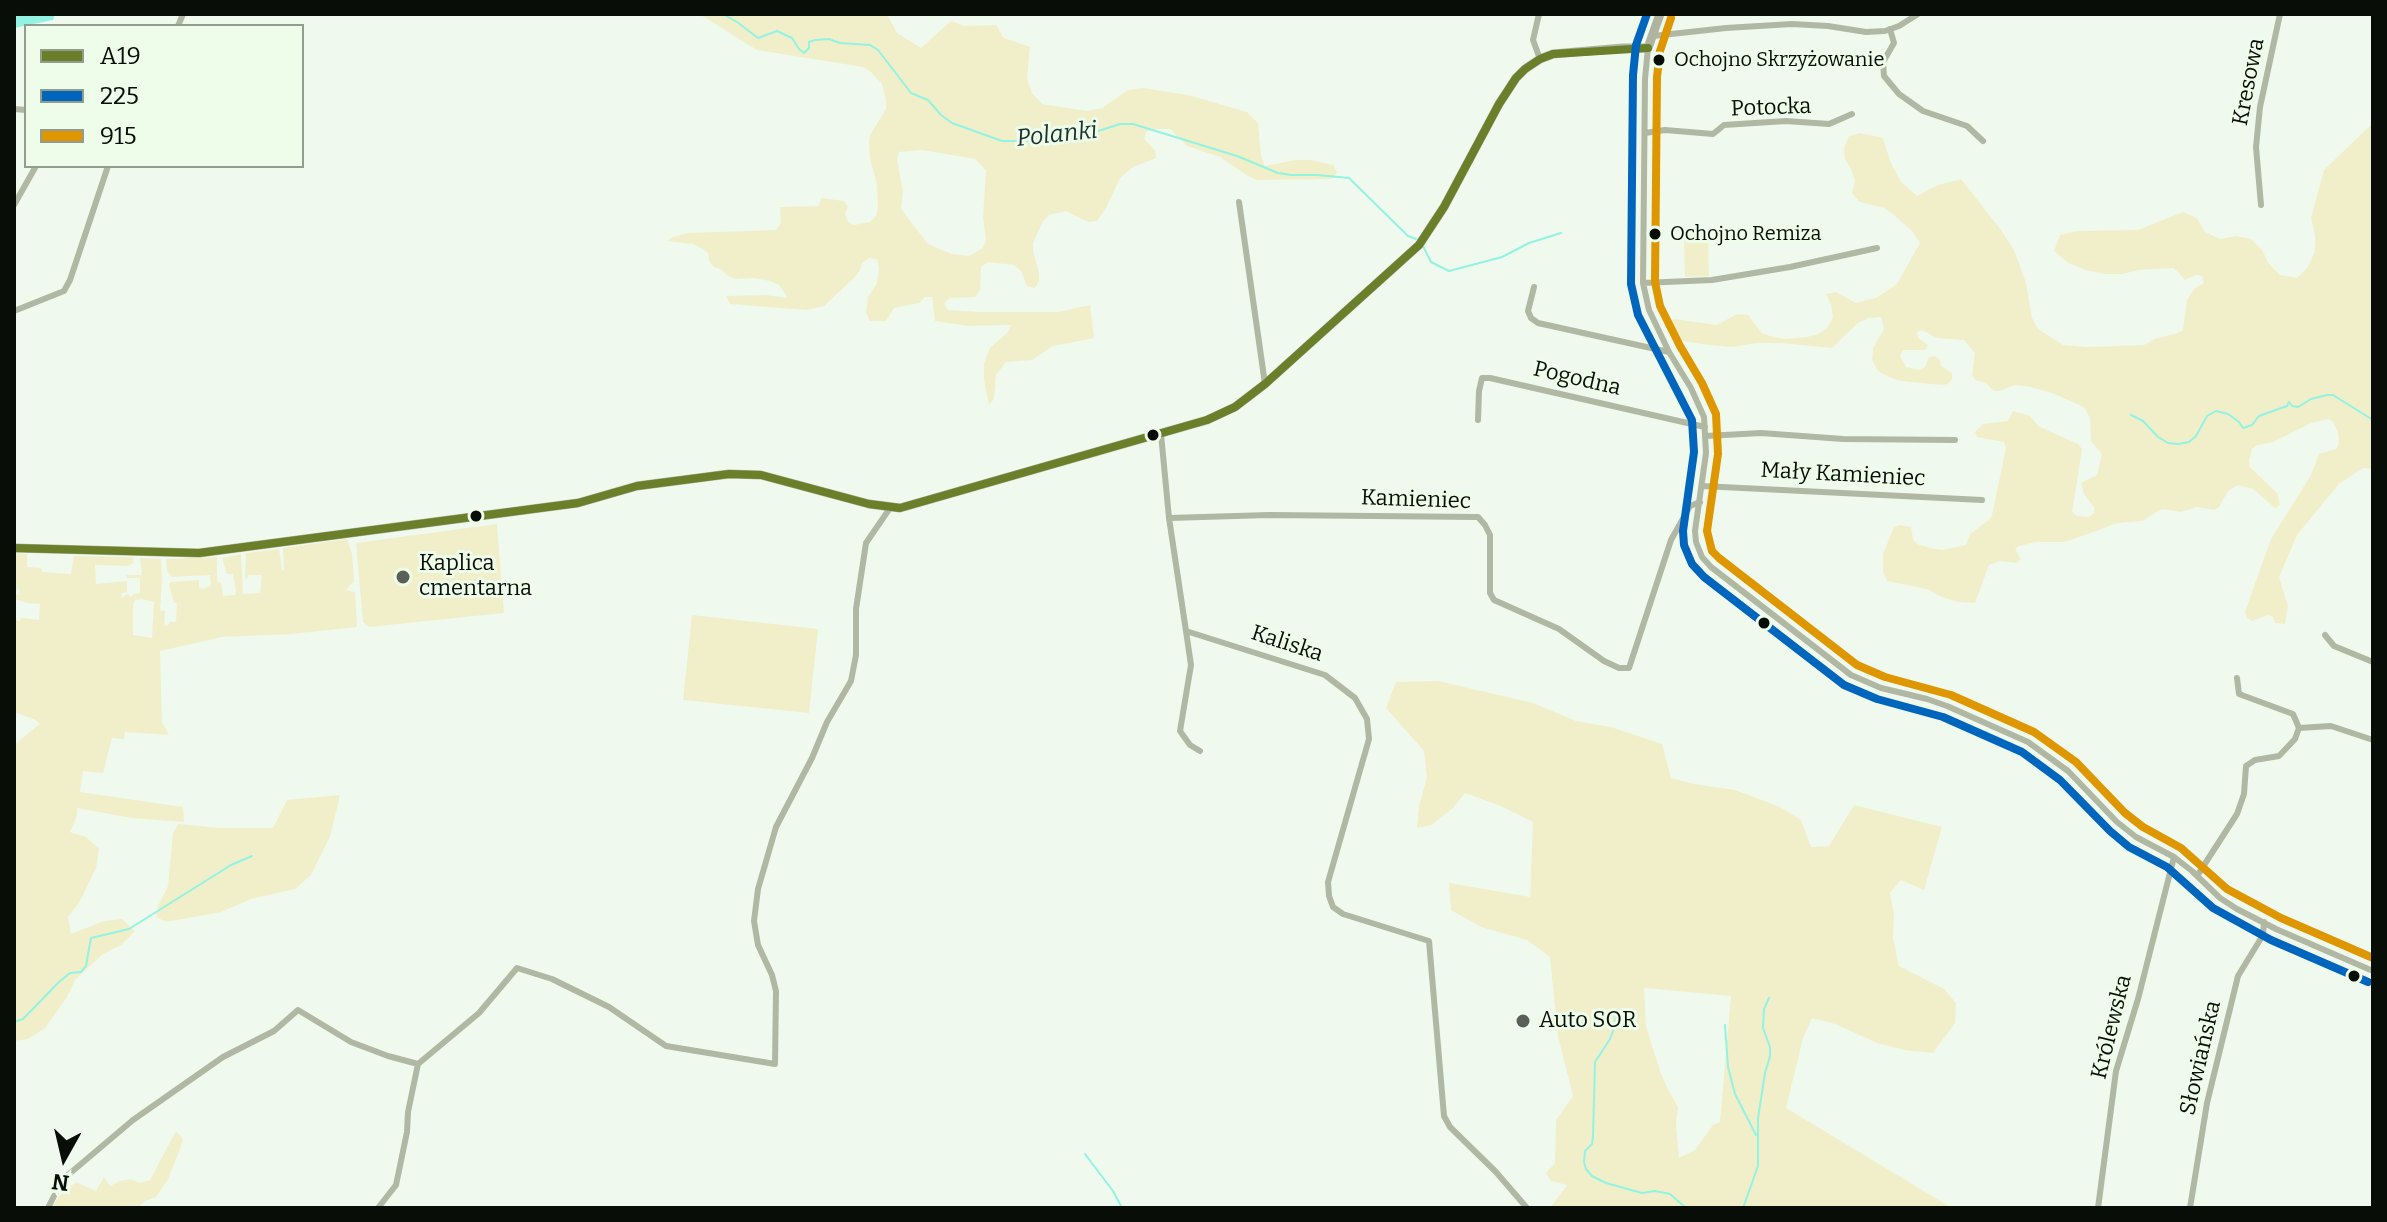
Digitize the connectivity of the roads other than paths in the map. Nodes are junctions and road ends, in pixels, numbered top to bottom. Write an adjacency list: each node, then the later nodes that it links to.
1 (1539, 14): 8 (street)
2 (1660, 14): 6 (street)
3 (1918, 14): 5 (street)
4 (2280, 14): 16 (street, Kresowa)
5 (1890, 29): 6 (street); 11 (street)
6 (1653, 36): 7 (street)
7 (1648, 48): 8 (street); 10 (street)
8 (1540, 59): 22 (street)
9 (1852, 114): 10 (street, Potocka)
10 (1645, 133): 18 (street)
11 (1983, 141)
12 (35, 168): 15 (street)
13 (107, 168): 20 (street)
14 (1239, 202): 22 (street)
15 (14, 205)
16 (2261, 205)
17 (1877, 248): 18 (street)
18 (1643, 283): 21 (street)
19 (1534, 287): 21 (street)
20 (14, 311)
21 (1669, 352): 24 (street)
22 (1265, 384): 25 (street)
23 (1478, 420): 24 (street, Pogodna)
24 (1705, 427): 26 (street)
25 (1161, 434): 31 (street); 32 (street)
26 (1706, 436): 27 (street); 28 (street)
27 (1955, 440)
28 (1702, 486): 29 (street, Mały Kamieniec); 30 (street)
29 (1982, 500)
30 (1700, 502): 32 (street, Kamieniec); 41 (street)
31 (890, 508): 33 (street); 45 (street)
32 (1169, 518): 34 (street)
33 (14, 548)
34 (1186, 631): 40 (street); 48 (street, Kaliska)
35 (2325, 635): 36 (street)
36 (2373, 662)
37 (2237, 678): 38 (street)
38 (2299, 728): 39 (street); 42 (street)
39 (2373, 740)
40 (1200, 751)
41 (2174, 857): 42 (street); 49 (street, Królewska)
42 (2197, 876): 43 (street)
43 (2264, 922): 44 (street); 50 (street, Słowiańska)
44 (2373, 971)
45 (418, 1064): 46 (street); 47 (street)
46 (48, 1208)
47 (378, 1208)
48 (1527, 1208)
49 (2098, 1208)
50 (2190, 1208)

